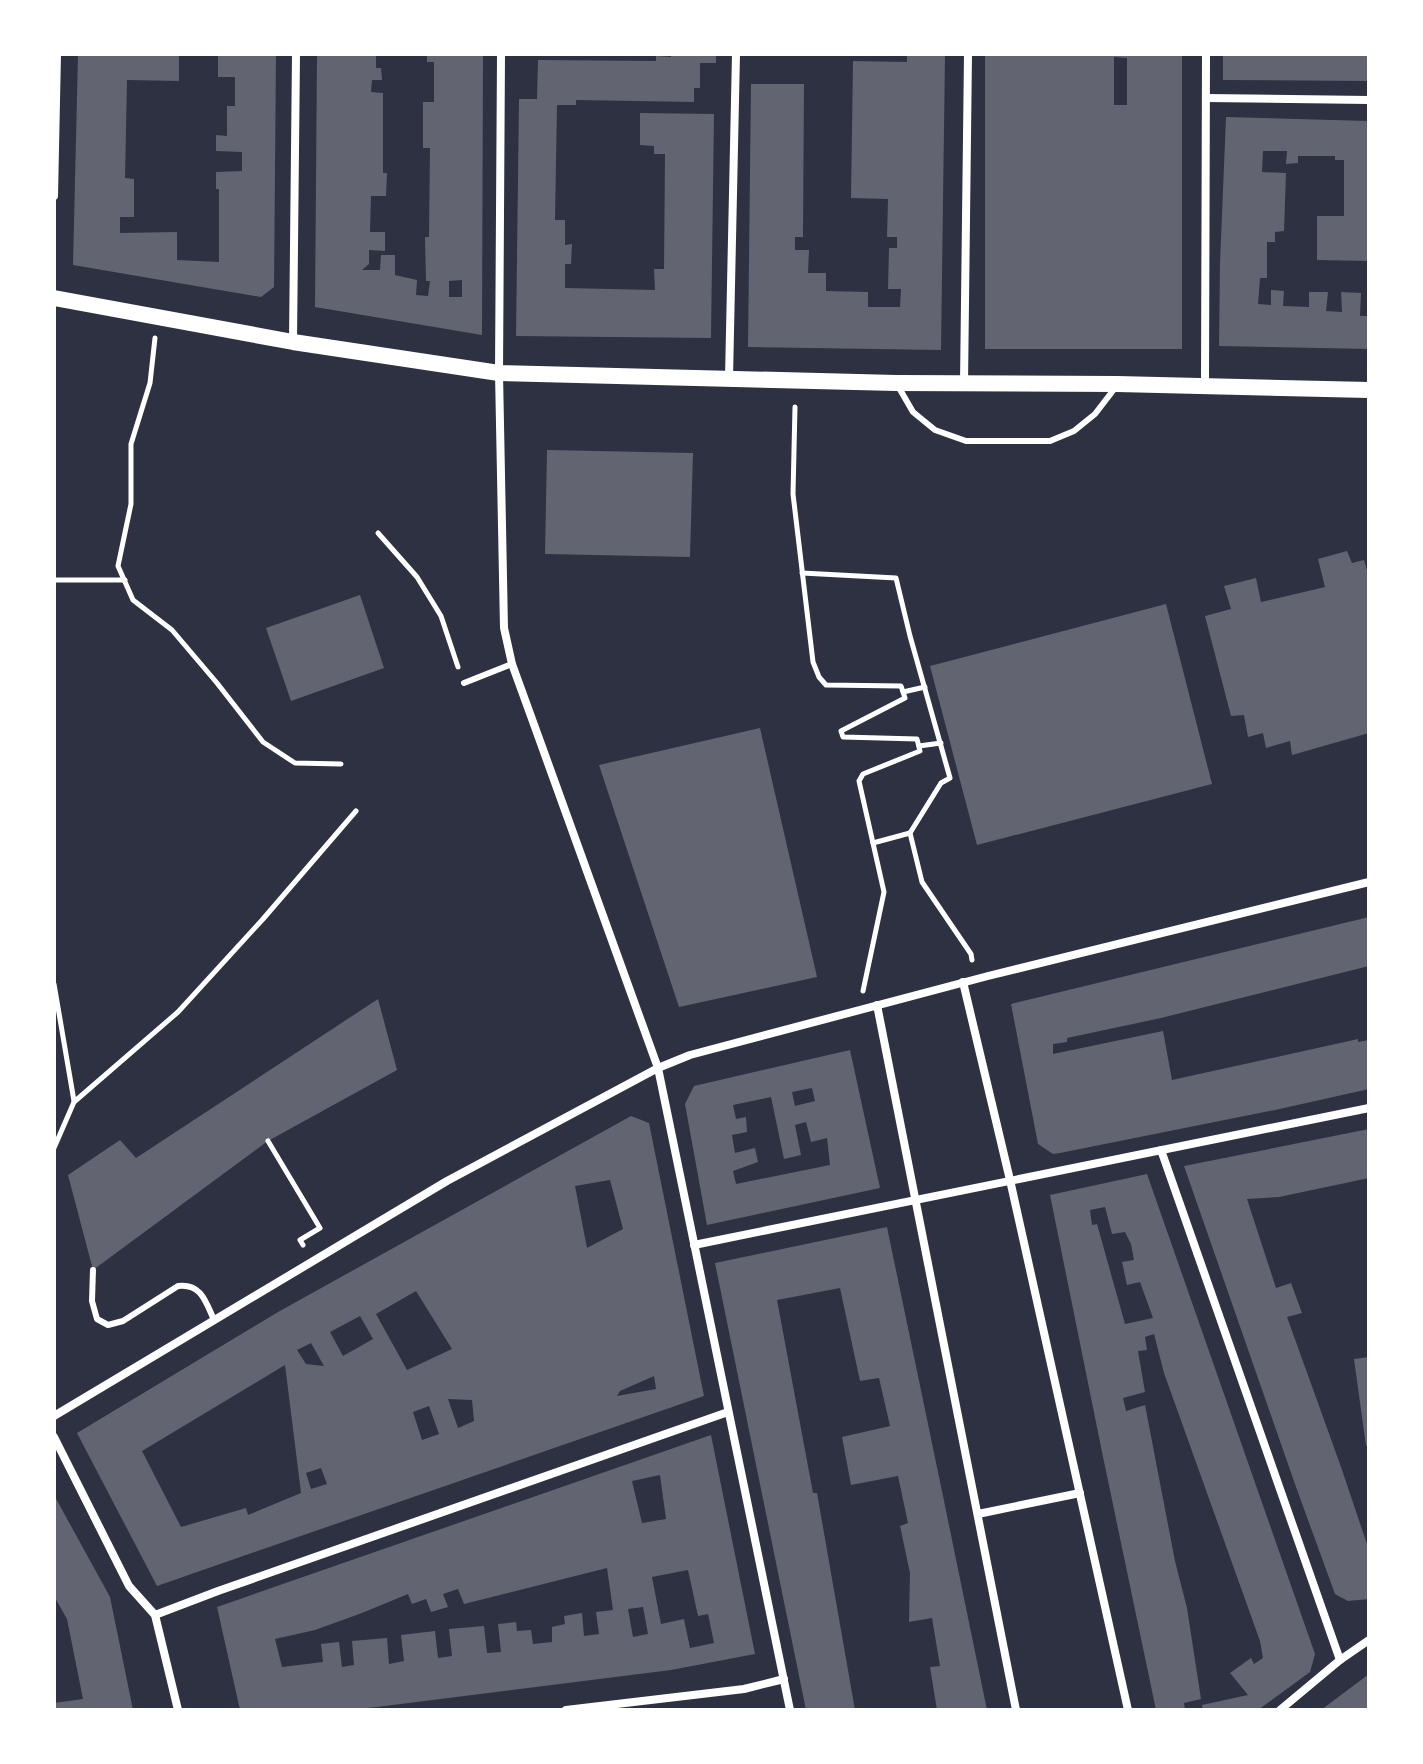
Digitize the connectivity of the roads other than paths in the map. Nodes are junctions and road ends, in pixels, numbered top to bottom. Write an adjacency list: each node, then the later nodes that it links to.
1 (57, 54): 9 (street)
2 (296, 54): 11 (street)
3 (501, 54): 12 (street)
4 (736, 54): 13 (street)
5 (968, 54): 15 (street)
6 (1206, 54): 7 (street)
7 (1206, 98): 8 (street); 17 (street)
8 (1369, 100)
9 (54, 196)
10 (54, 298): 11 (main road)
11 (293, 342): 12 (main road)
12 (499, 373): 13 (main road); 19 (street)
13 (729, 378): 14 (main road)
14 (896, 383): 15 (main road); 16 (lane)
15 (964, 384): 16 (main road)
16 (1117, 384): 17 (main road)
17 (1205, 386): 18 (main road)
18 (1369, 390)
19 (512, 664): 20 (lane); 24 (street)
20 (464, 683)
21 (1369, 882): 22 (street)
22 (963, 982): 23 (street); 27 (street)
23 (877, 1005): 24 (street); 28 (street)
24 (658, 1068): 29 (street); 31 (street)
25 (1369, 1108): 26 (street)
26 (1161, 1150): 27 (street); 39 (street)
27 (1010, 1180): 28 (street); 35 (street)
28 (916, 1199): 29 (street); 36 (street)
29 (694, 1245): 32 (street)
30 (93, 1270): 31 (lane)
31 (214, 1320): 33 (street)
32 (728, 1412): 37 (street); 40 (street)
33 (54, 1416)
34 (54, 1437): 37 (street)
35 (1080, 1493): 36 (street); 45 (street)
36 (978, 1514): 44 (street)
37 (155, 1615): 41 (street)
38 (1369, 1640): 39 (street)
39 (1340, 1660): 46 (street)
40 (784, 1679): 42 (street); 43 (street)
41 (178, 1710)
42 (566, 1710)
43 (790, 1710)
44 (1016, 1710)
45 (1128, 1710)
46 (1280, 1710)

